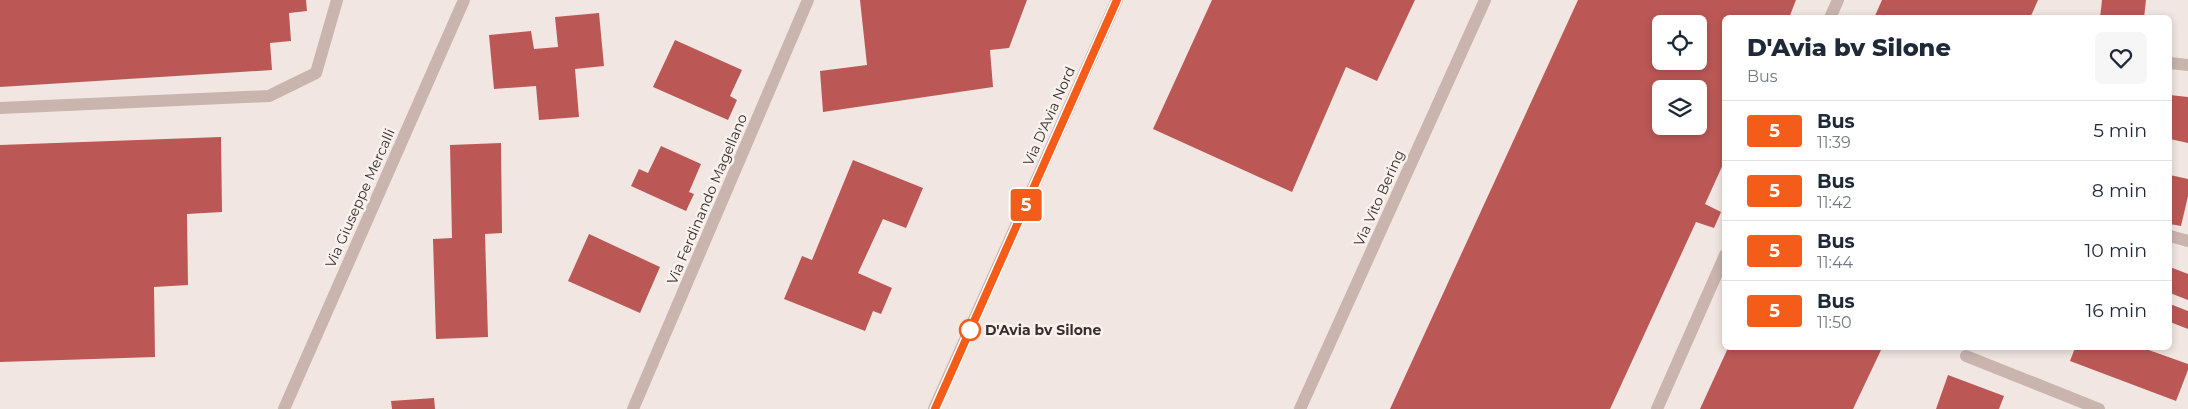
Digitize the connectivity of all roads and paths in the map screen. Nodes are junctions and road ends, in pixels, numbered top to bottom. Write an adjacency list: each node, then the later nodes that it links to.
1 (337, 0): 10 (street)
2 (464, 0): 15 (street, Via Giuseppe Mercalli)
3 (808, 0): 16 (street, Via Ferdinando Magellano)
4 (1117, 0): 17 (street, Via D'Avia Nord)
5 (1485, 0): 18 (street, Via Vito Bering)
6 (1838, 0): 7 (street)
7 (1831, 15)
8 (2172, 63): 9 (street)
9 (2188, 65)
10 (0, 108)
11 (2172, 236): 12 (street)
12 (2188, 240)
13 (1722, 262): 19 (street)
14 (1966, 356): 20 (street)
15 (284, 409)
16 (633, 409)
17 (934, 409)
18 (1300, 409)
19 (1657, 409)
20 (2099, 409)

